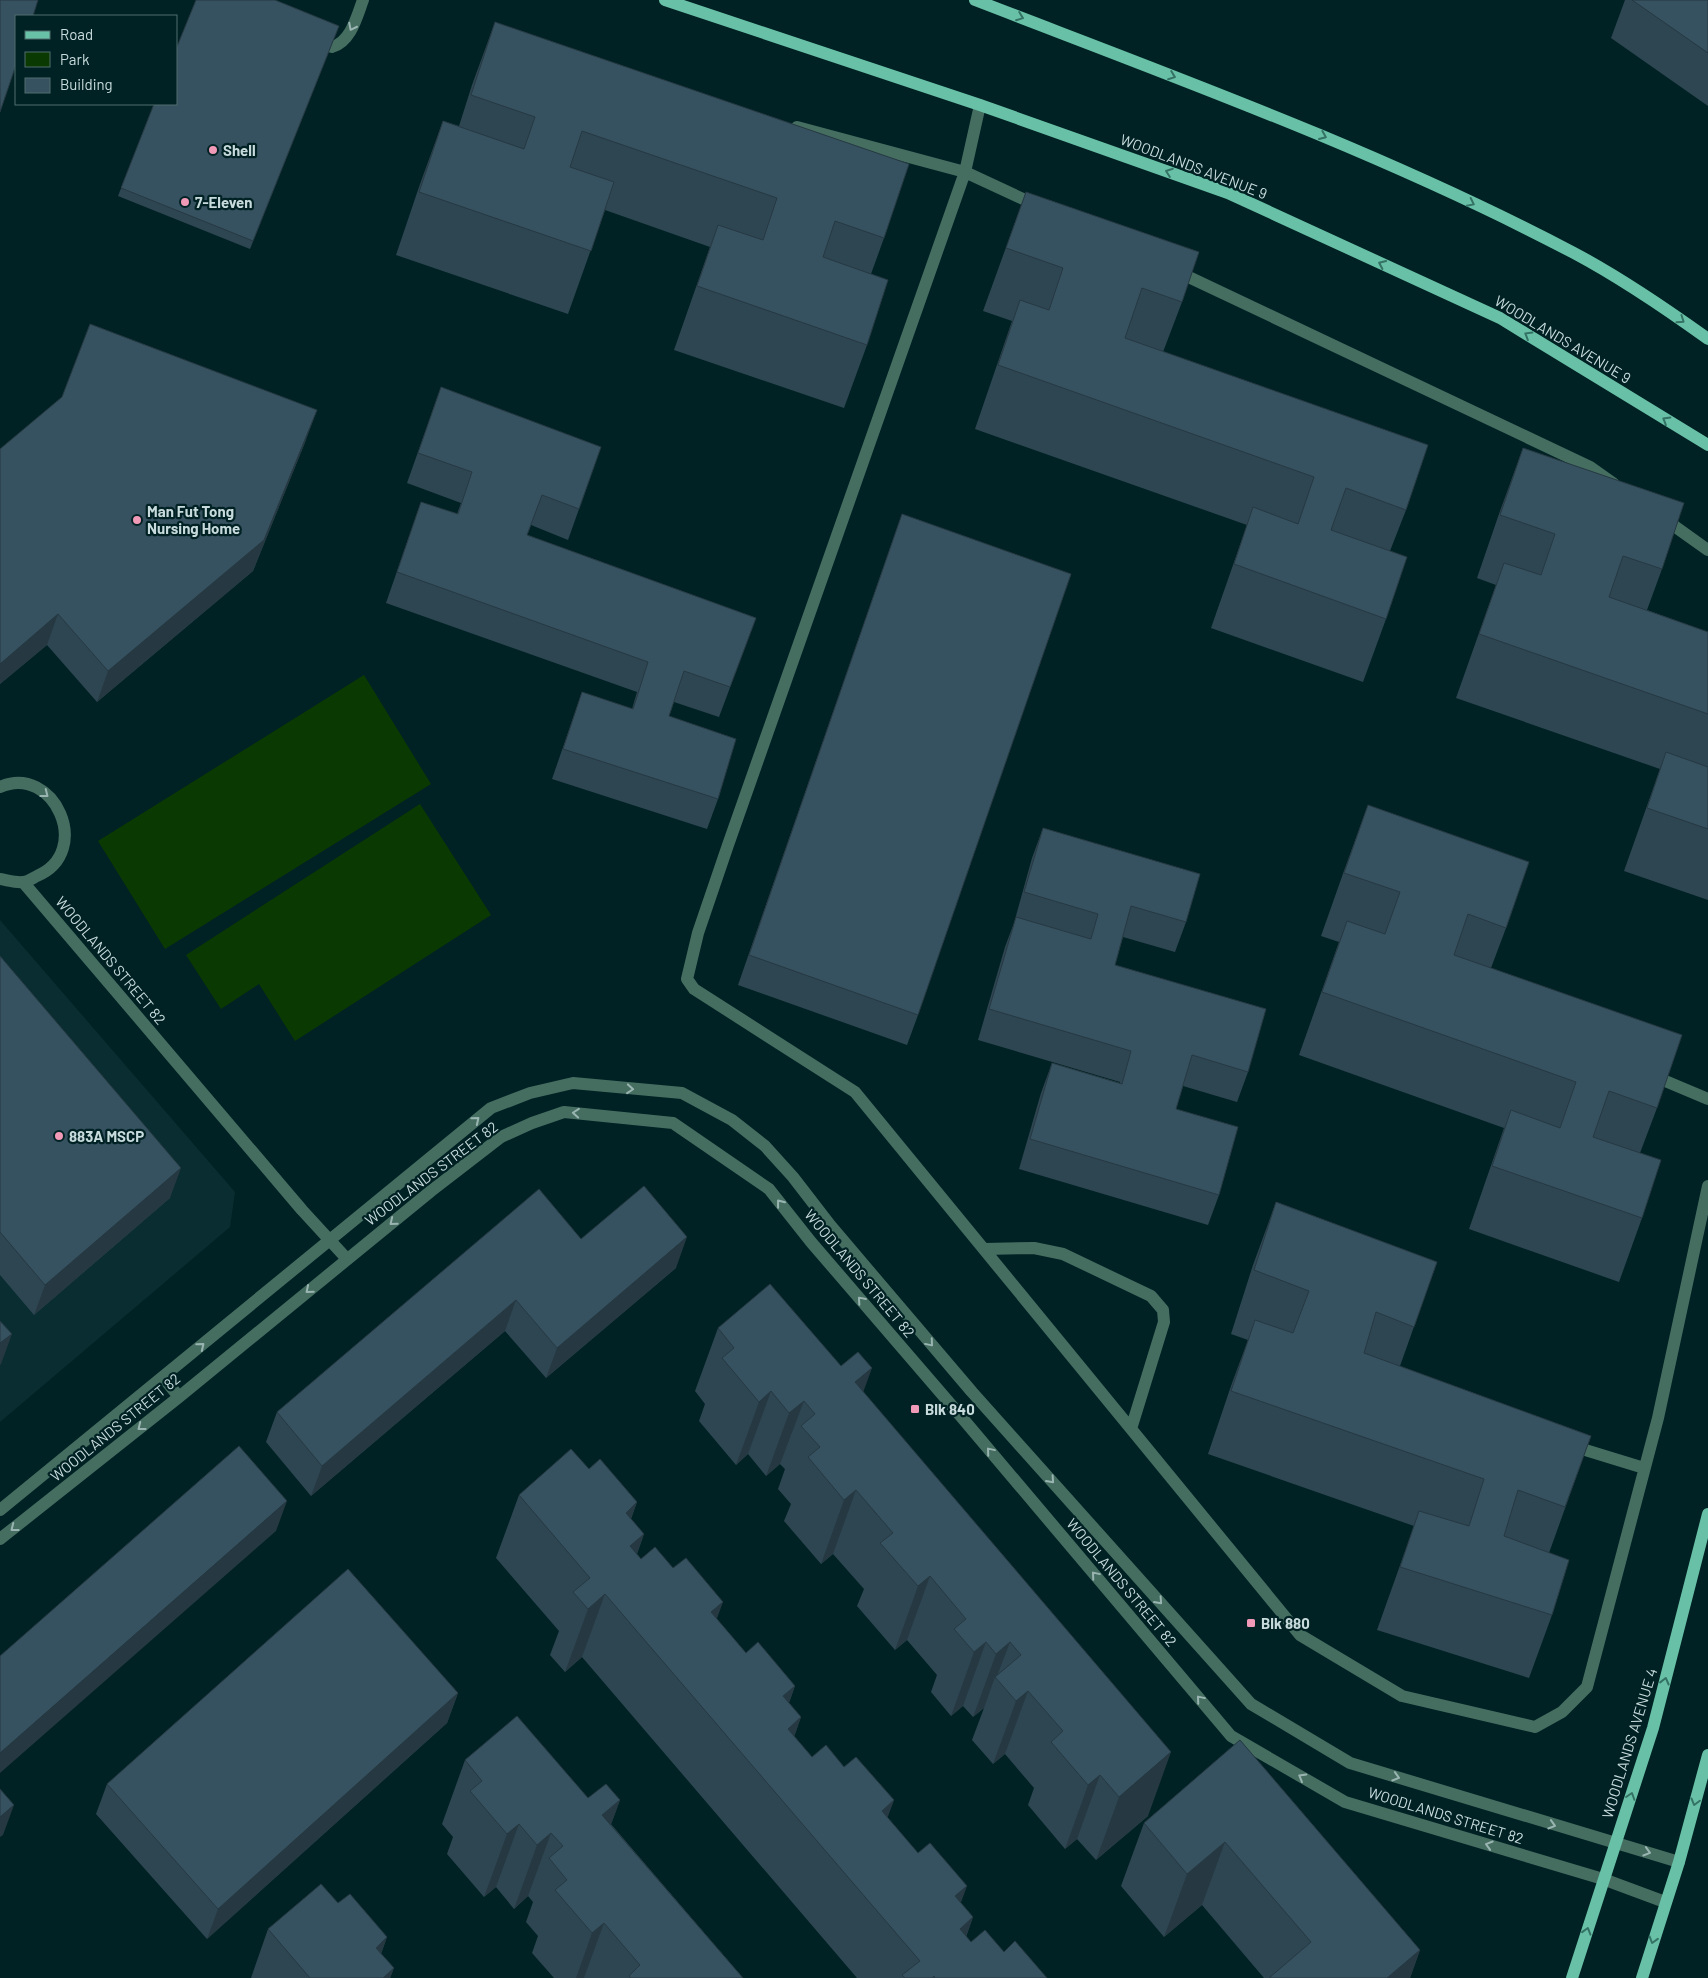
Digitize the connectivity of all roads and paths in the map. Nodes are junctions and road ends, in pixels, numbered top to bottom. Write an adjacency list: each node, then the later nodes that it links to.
1 (362, 0): 4 (street, one-way to 4)
2 (665, 0): 5 (main road, WOODLANDS AVENUE 9)
3 (975, 0): 10 (main road, one-way to 10)
4 (332, 47)
5 (980, 104): 7 (street); 11 (main road, WOODLANDS AVENUE 9, one-way to 5)
6 (788, 124): 7 (street)
7 (965, 172): 8 (street); 22 (street)
8 (1046, 210)
9 (1163, 265): 12 (street)
10 (1708, 338)
11 (1708, 445)
12 (1622, 489)
13 (1653, 511): 14 (street)
14 (1708, 550)
15 (0, 786): 17 (street, one-way to 17)
16 (0, 879): 17 (street)
17 (23, 882): 21 (street, WOODLANDS STREET 82)
18 (1636, 1069): 19 (street)
19 (1708, 1099)
20 (1708, 1186): 28 (street)
21 (330, 1240): 23 (street); 24 (street, WOODLANDS STREET 82, one-way to 21); 33 (street, WOODLANDS STREET 82, one-way to 33)
22 (984, 1249): 26 (street); 26 (street)
23 (347, 1259): 25 (street, WOODLANDS STREET 82, one-way to 25); 35 (street, WOODLANDS STREET 82, one-way to 23)
24 (163, 1376): 25 (street); 29 (street, WOODLANDS STREET 82)
25 (179, 1397): 31 (street, WOODLANDS STREET 82, one-way to 31)
26 (1131, 1428): 28 (street)
27 (1559, 1442): 28 (street)
28 (1644, 1468)
29 (0, 1510)
30 (1708, 1514): 33 (main road, WOODLANDS AVENUE 4, one-way to 30)
31 (0, 1539)
32 (1708, 1755): 34 (main road, one-way to 34)
33 (1616, 1842): 34 (street, WOODLANDS STREET 82, one-way to 34); 35 (main road, WOODLANDS AVENUE 4)
34 (1679, 1862): 36 (main road)
35 (1603, 1880): 36 (street, WOODLANDS STREET 82); 37 (main road, WOODLANDS AVENUE 4, one-way to 35)
36 (1665, 1902): 38 (main road, one-way to 38)
37 (1572, 1978)
38 (1642, 1978)

